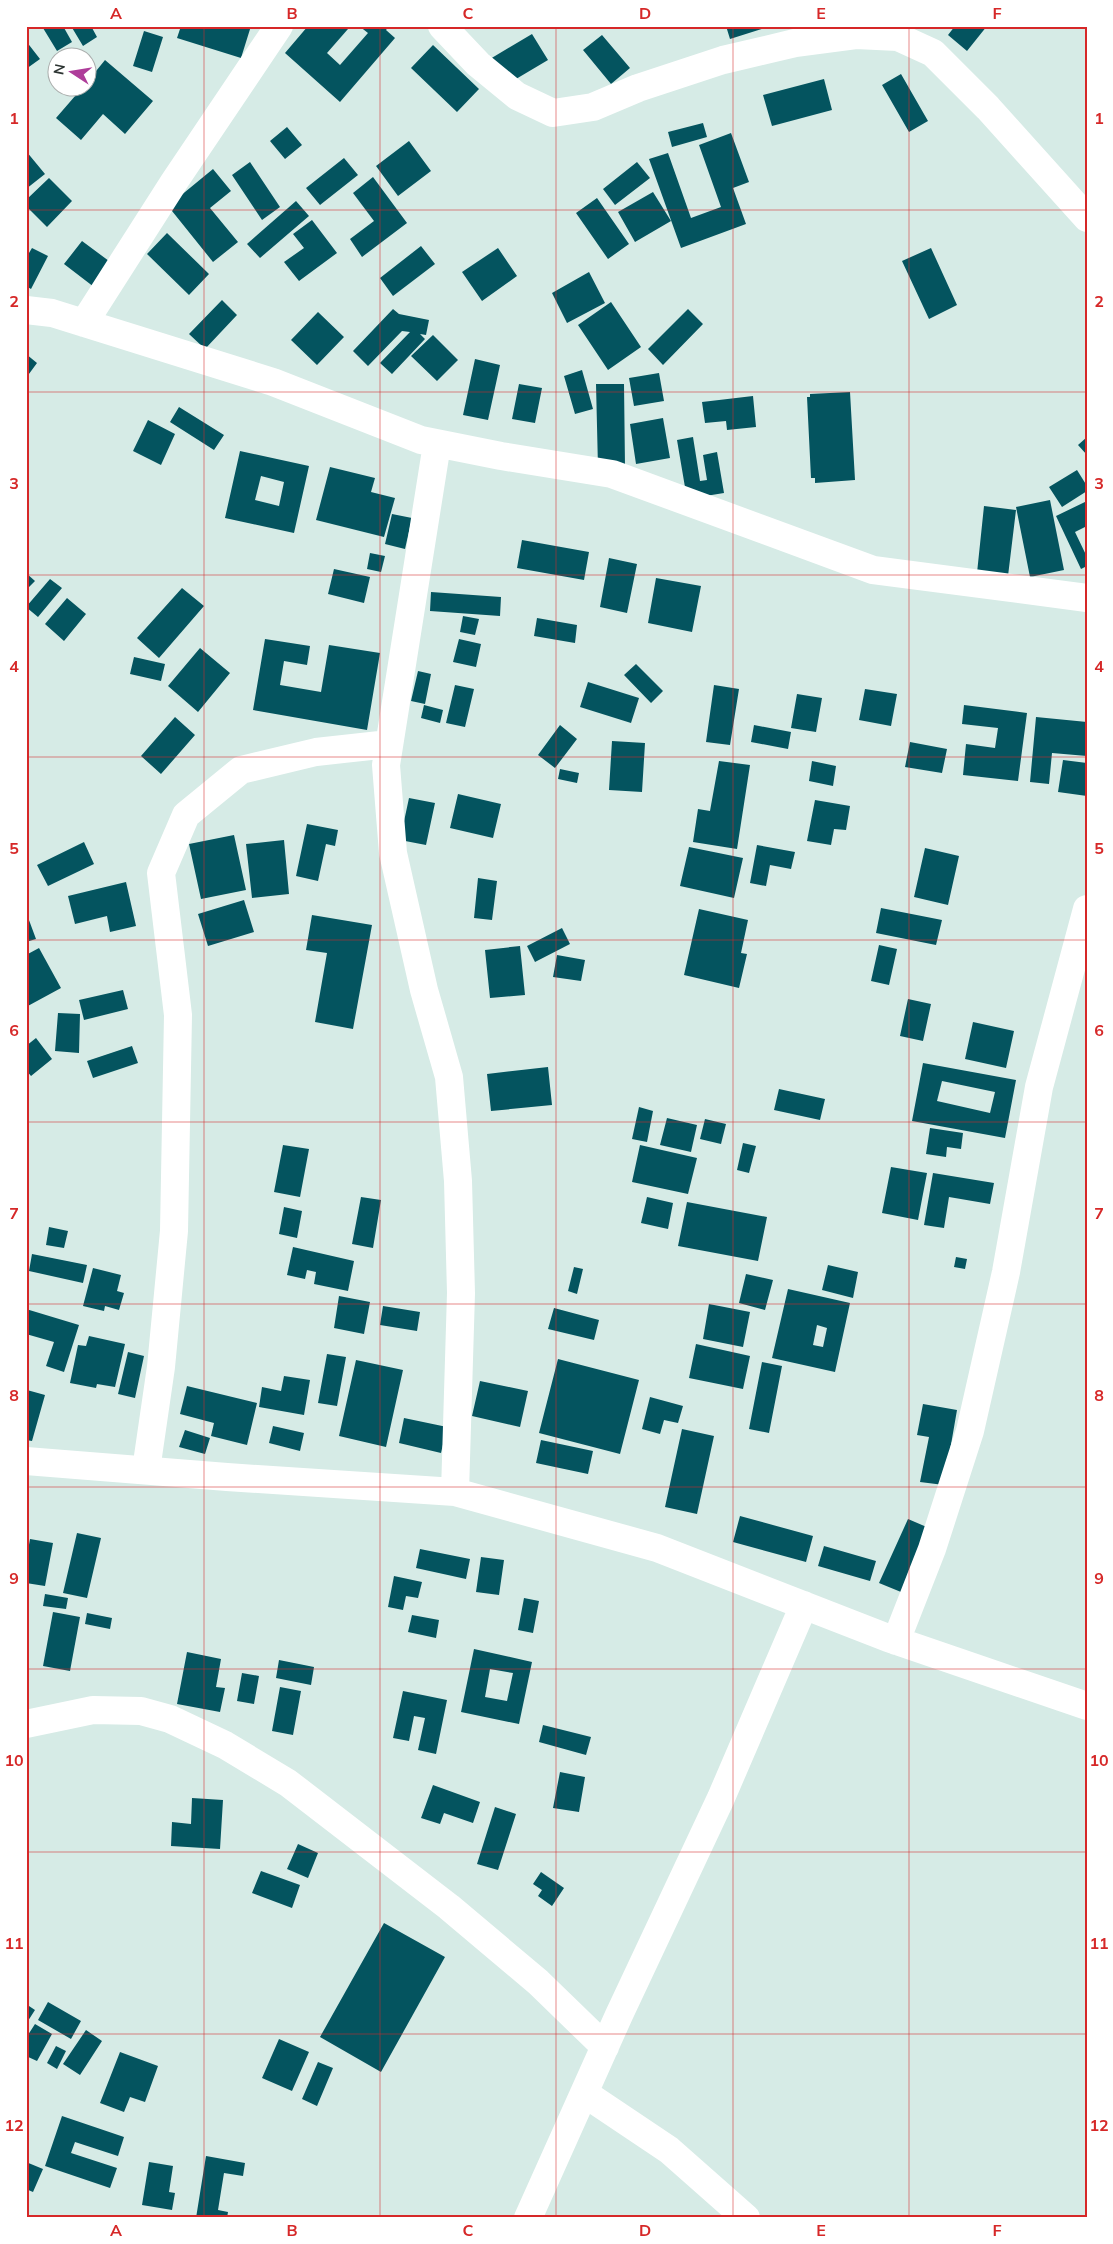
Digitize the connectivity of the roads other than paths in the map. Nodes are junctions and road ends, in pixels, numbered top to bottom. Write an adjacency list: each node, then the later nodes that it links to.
1 (279, 26): 5 (street)
2 (442, 26): 3 (street)
3 (1087, 218)
4 (26, 310): 5 (street)
5 (84, 323): 6 (street)
6 (437, 444): 7 (street); 8 (street)
7 (1087, 598)
8 (389, 744): 11 (street); 12 (street)
9 (1087, 908): 14 (street)
10 (26, 1461): 11 (street)
11 (146, 1470): 12 (street)
12 (455, 1492): 13 (street)
13 (804, 1606): 14 (street); 17 (street)
14 (896, 1641): 15 (street)
15 (1087, 1706)
16 (26, 1724): 17 (street)
17 (605, 2047): 18 (street)
18 (584, 2093): 19 (street); 20 (street)
19 (528, 2218)
20 (746, 2218)

